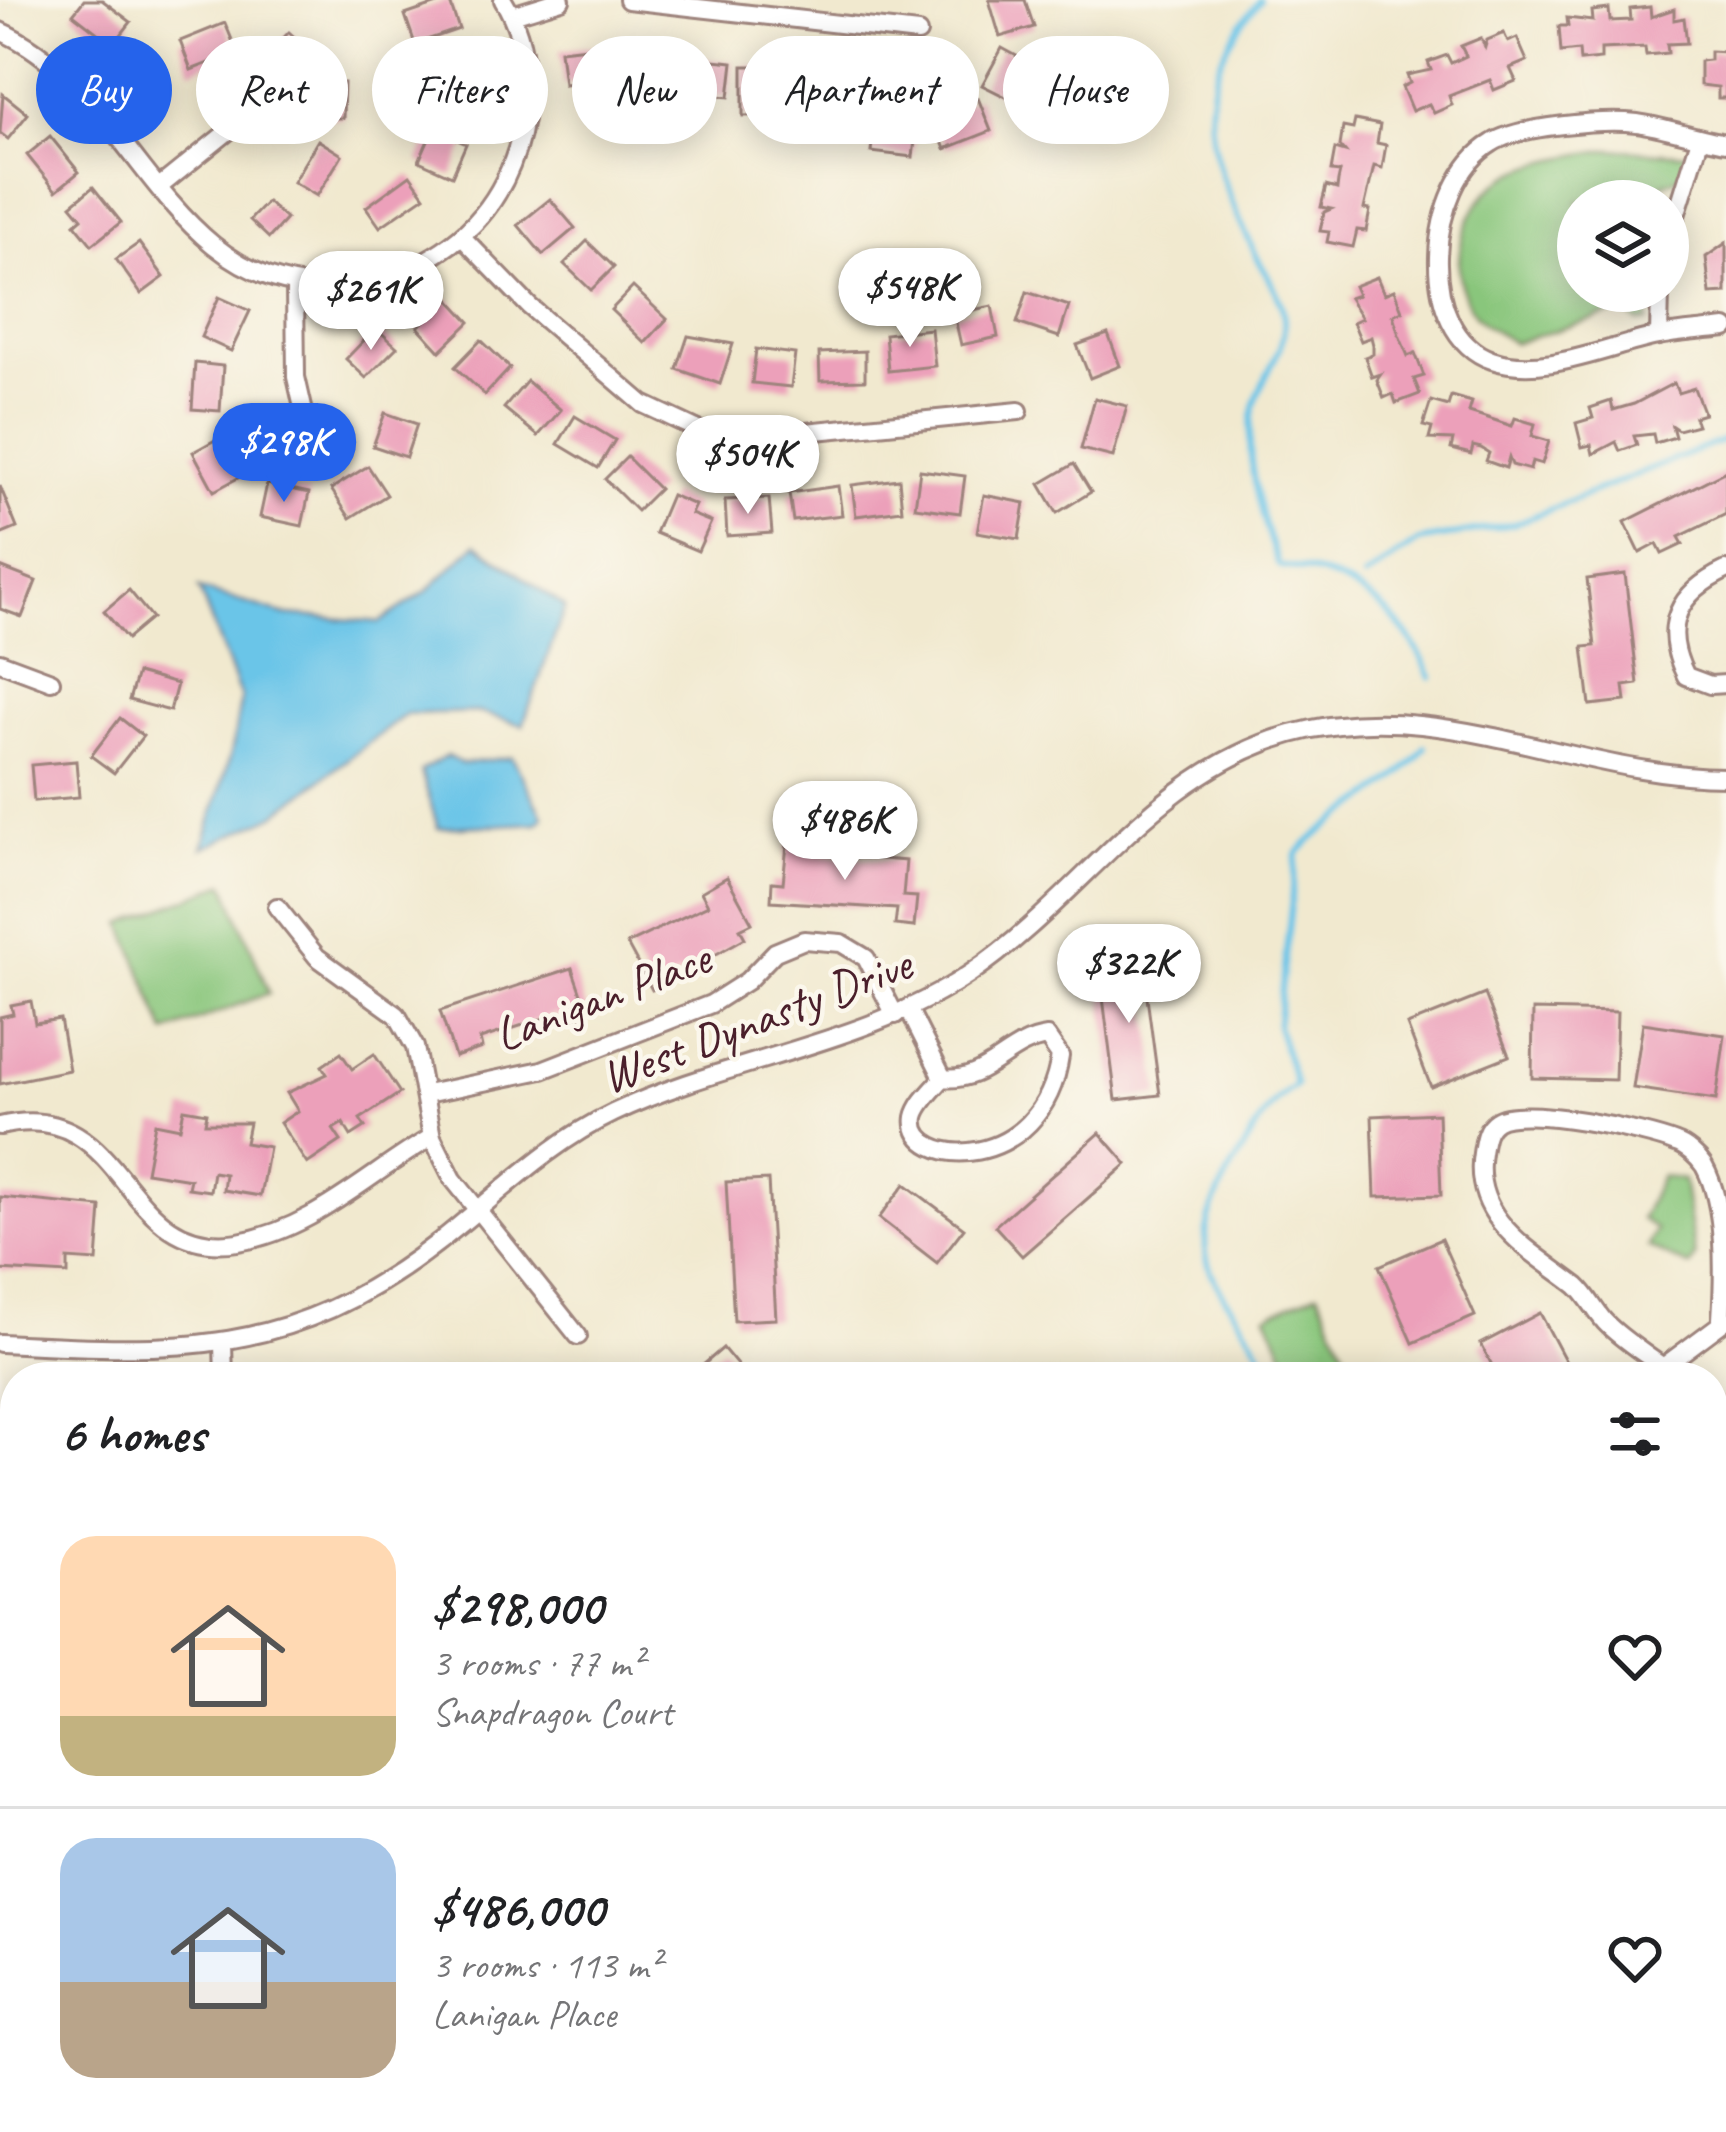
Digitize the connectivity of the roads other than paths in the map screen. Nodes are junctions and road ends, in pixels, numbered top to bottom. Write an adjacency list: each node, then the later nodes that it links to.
1 (560, 0): 3 (street)
2 (628, 0): 5 (street)
3 (508, 8): 11 (street)
4 (0, 31): 10 (street)
5 (918, 33)
6 (1700, 139): 7 (street); 9 (street); 15 (street)
7 (1726, 143)
8 (212, 144): 10 (street)
9 (1687, 180)
10 (159, 187): 12 (street)
11 (464, 239): 12 (street); 16 (street)
12 (296, 286): 17 (street)
13 (1660, 312): 15 (street)
14 (1726, 328): 15 (street)
15 (1659, 336)
16 (1019, 411)
17 (307, 421)
18 (1726, 569): 21 (street)
19 (0, 662): 20 (street)
20 (51, 681)
21 (1726, 684)
22 (1726, 777): 24 (street, West Dynasty Drive)
23 (277, 907): 26 (street)
24 (902, 1012): 25 (street, Lanigan Place); 26 (street, Lanigan Place); 29 (street, West Dynasty Drive)
25 (943, 1078): 25 (street)
26 (426, 1094): 28 (street)
27 (0, 1126): 28 (street)
28 (432, 1137): 29 (street)
29 (480, 1209): 31 (street); 33 (street, West Dynasty Drive)
30 (1723, 1319): 35 (street); 36 (street)
31 (578, 1336)
32 (0, 1343): 33 (street, West Dynasty Drive)
33 (223, 1345): 34 (street)
34 (224, 1362)
35 (1656, 1362)
36 (1669, 1362)

